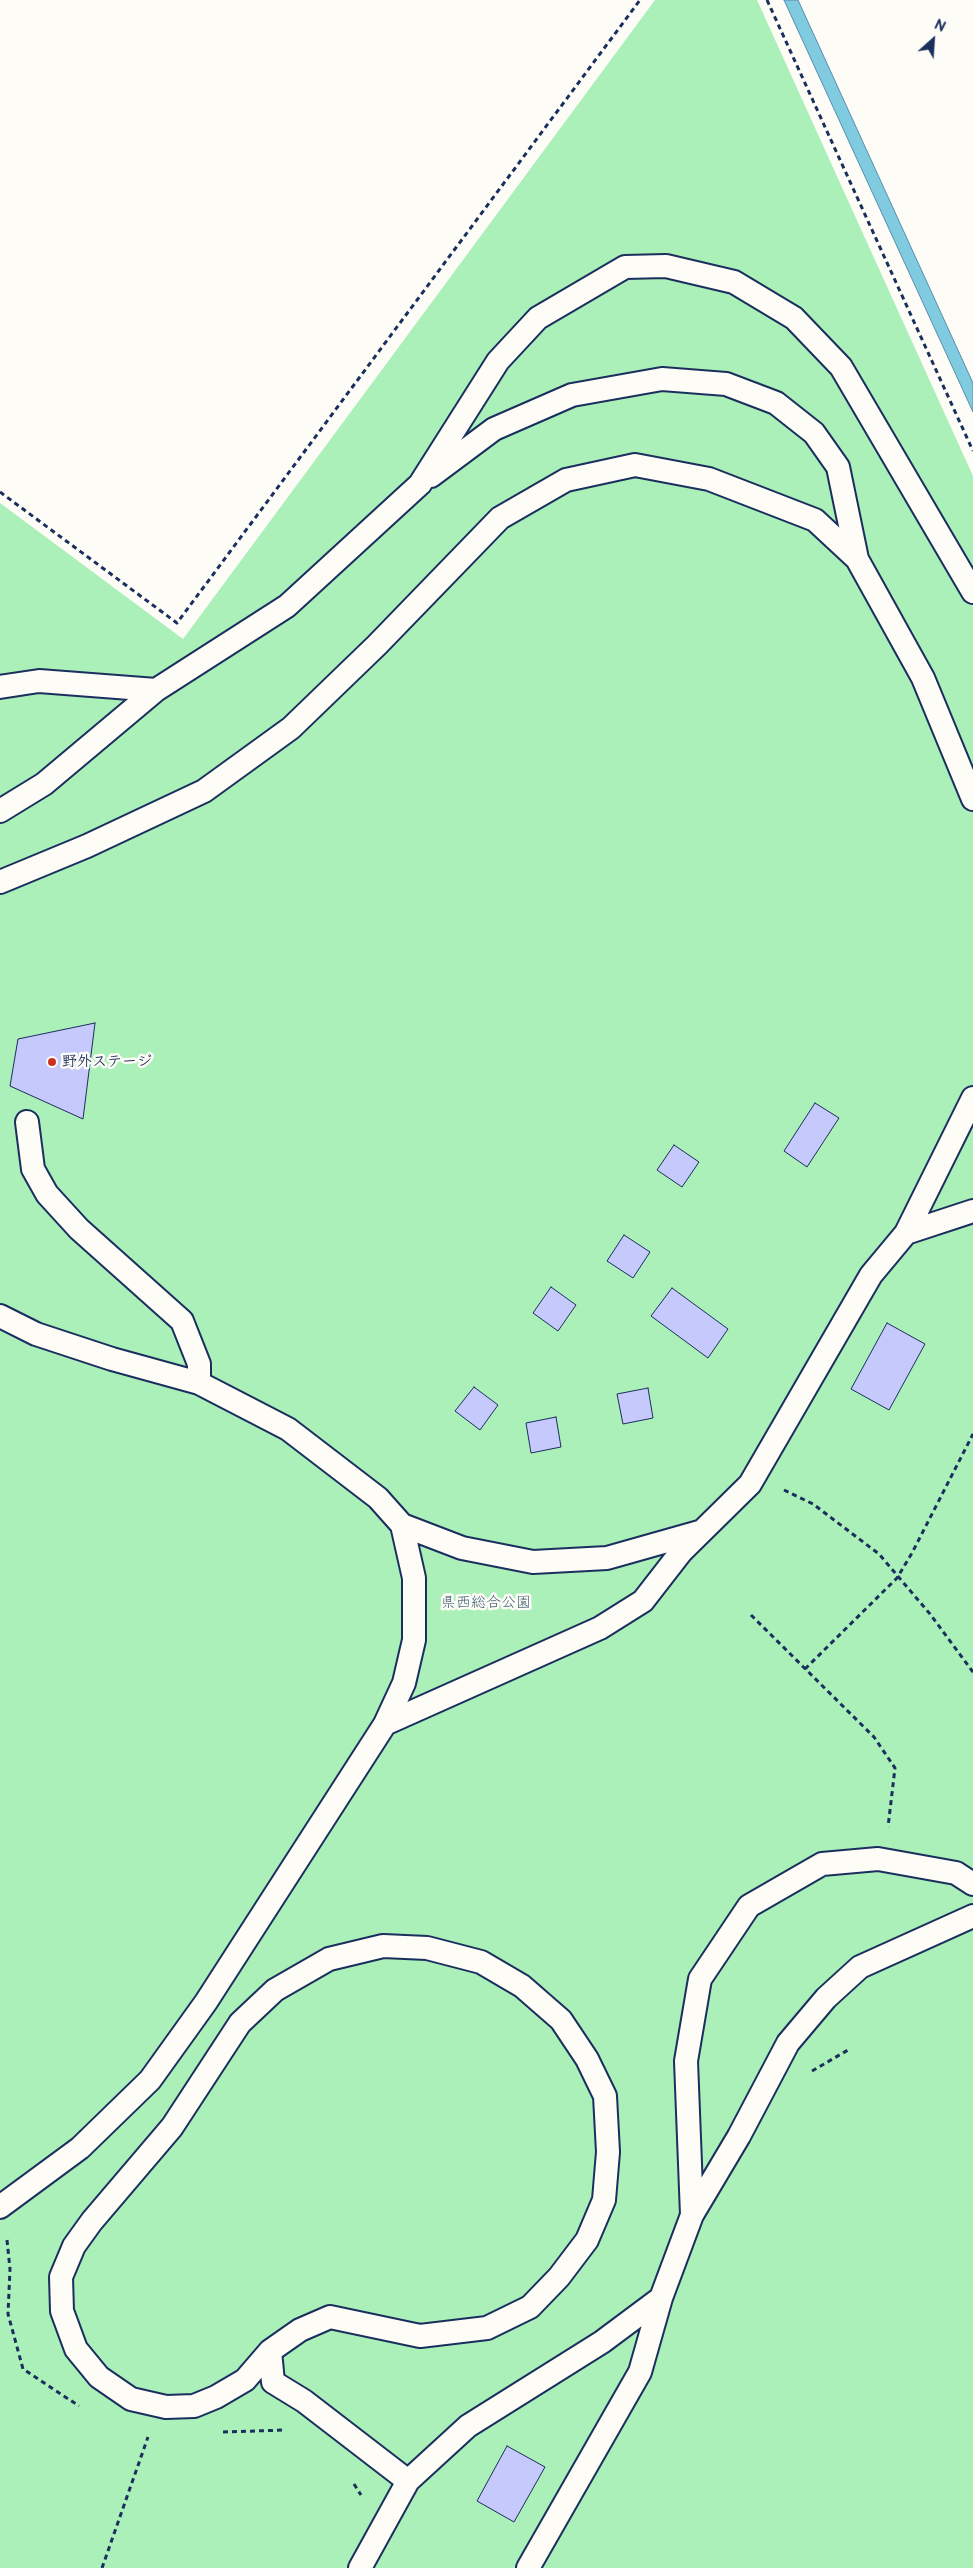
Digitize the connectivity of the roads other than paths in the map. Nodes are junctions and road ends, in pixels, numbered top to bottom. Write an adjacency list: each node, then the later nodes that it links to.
1 (420, 484): 2 (lane); 3 (lane); 5 (lane)
2 (857, 558): 6 (lane); 8 (lane)
3 (973, 592)
4 (0, 688): 5 (lane)
5 (156, 690): 7 (lane)
6 (973, 799)
7 (0, 811)
8 (0, 882)
9 (973, 1098): 12 (lane)
10 (27, 1122): 14 (lane)
11 (973, 1211): 12 (lane)
12 (906, 1233): 16 (lane)
13 (0, 1316): 14 (lane)
14 (199, 1383): 15 (lane)
15 (402, 1525): 16 (lane); 17 (lane)
16 (702, 1532): 17 (lane)
17 (385, 1724): 20 (lane)
18 (973, 1884): 21 (lane)
19 (973, 1916): 21 (lane)
20 (0, 2207)
21 (692, 2215): 22 (lane)
22 (661, 2298): 24 (lane); 26 (lane)
23 (270, 2351): 23 (lane); 24 (lane)
24 (408, 2481): 25 (lane)
25 (360, 2568)
26 (528, 2568)

